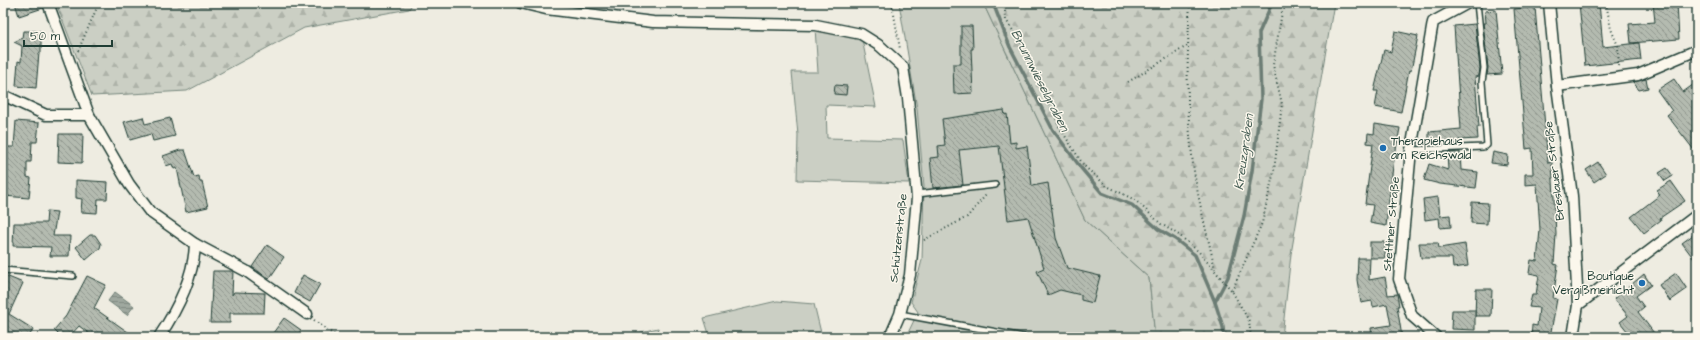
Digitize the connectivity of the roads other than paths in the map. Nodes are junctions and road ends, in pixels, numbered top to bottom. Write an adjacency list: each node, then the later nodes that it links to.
1 (48, 3): 9 (street)
2 (522, 3): 12 (street, Schützenstraße)
3 (1468, 3): 10 (street, Stettiner Straße)
4 (1478, 3): 10 (lane)
5 (1549, 3): 7 (street, Breslauer Straße)
6 (1697, 50): 7 (street)
7 (1556, 86): 17 (street, Breslauer Straße)
8 (3, 95): 9 (street)
9 (88, 115): 14 (street)
10 (1410, 150): 23 (street, Stettiner Straße)
11 (994, 185): 12 (lane)
12 (917, 194): 19 (street, Schützenstraße)
13 (1697, 215): 17 (street)
14 (196, 244): 18 (street); 20 (street)
15 (3, 270): 16 (lane)
16 (73, 276)
17 (1578, 305): 24 (street, Breslauer Straße)
18 (307, 314)
19 (900, 314): 21 (street, Schützenstraße); 22 (lane)
20 (159, 337)
21 (890, 337)
22 (1024, 337)
23 (1436, 337)
24 (1573, 337)

